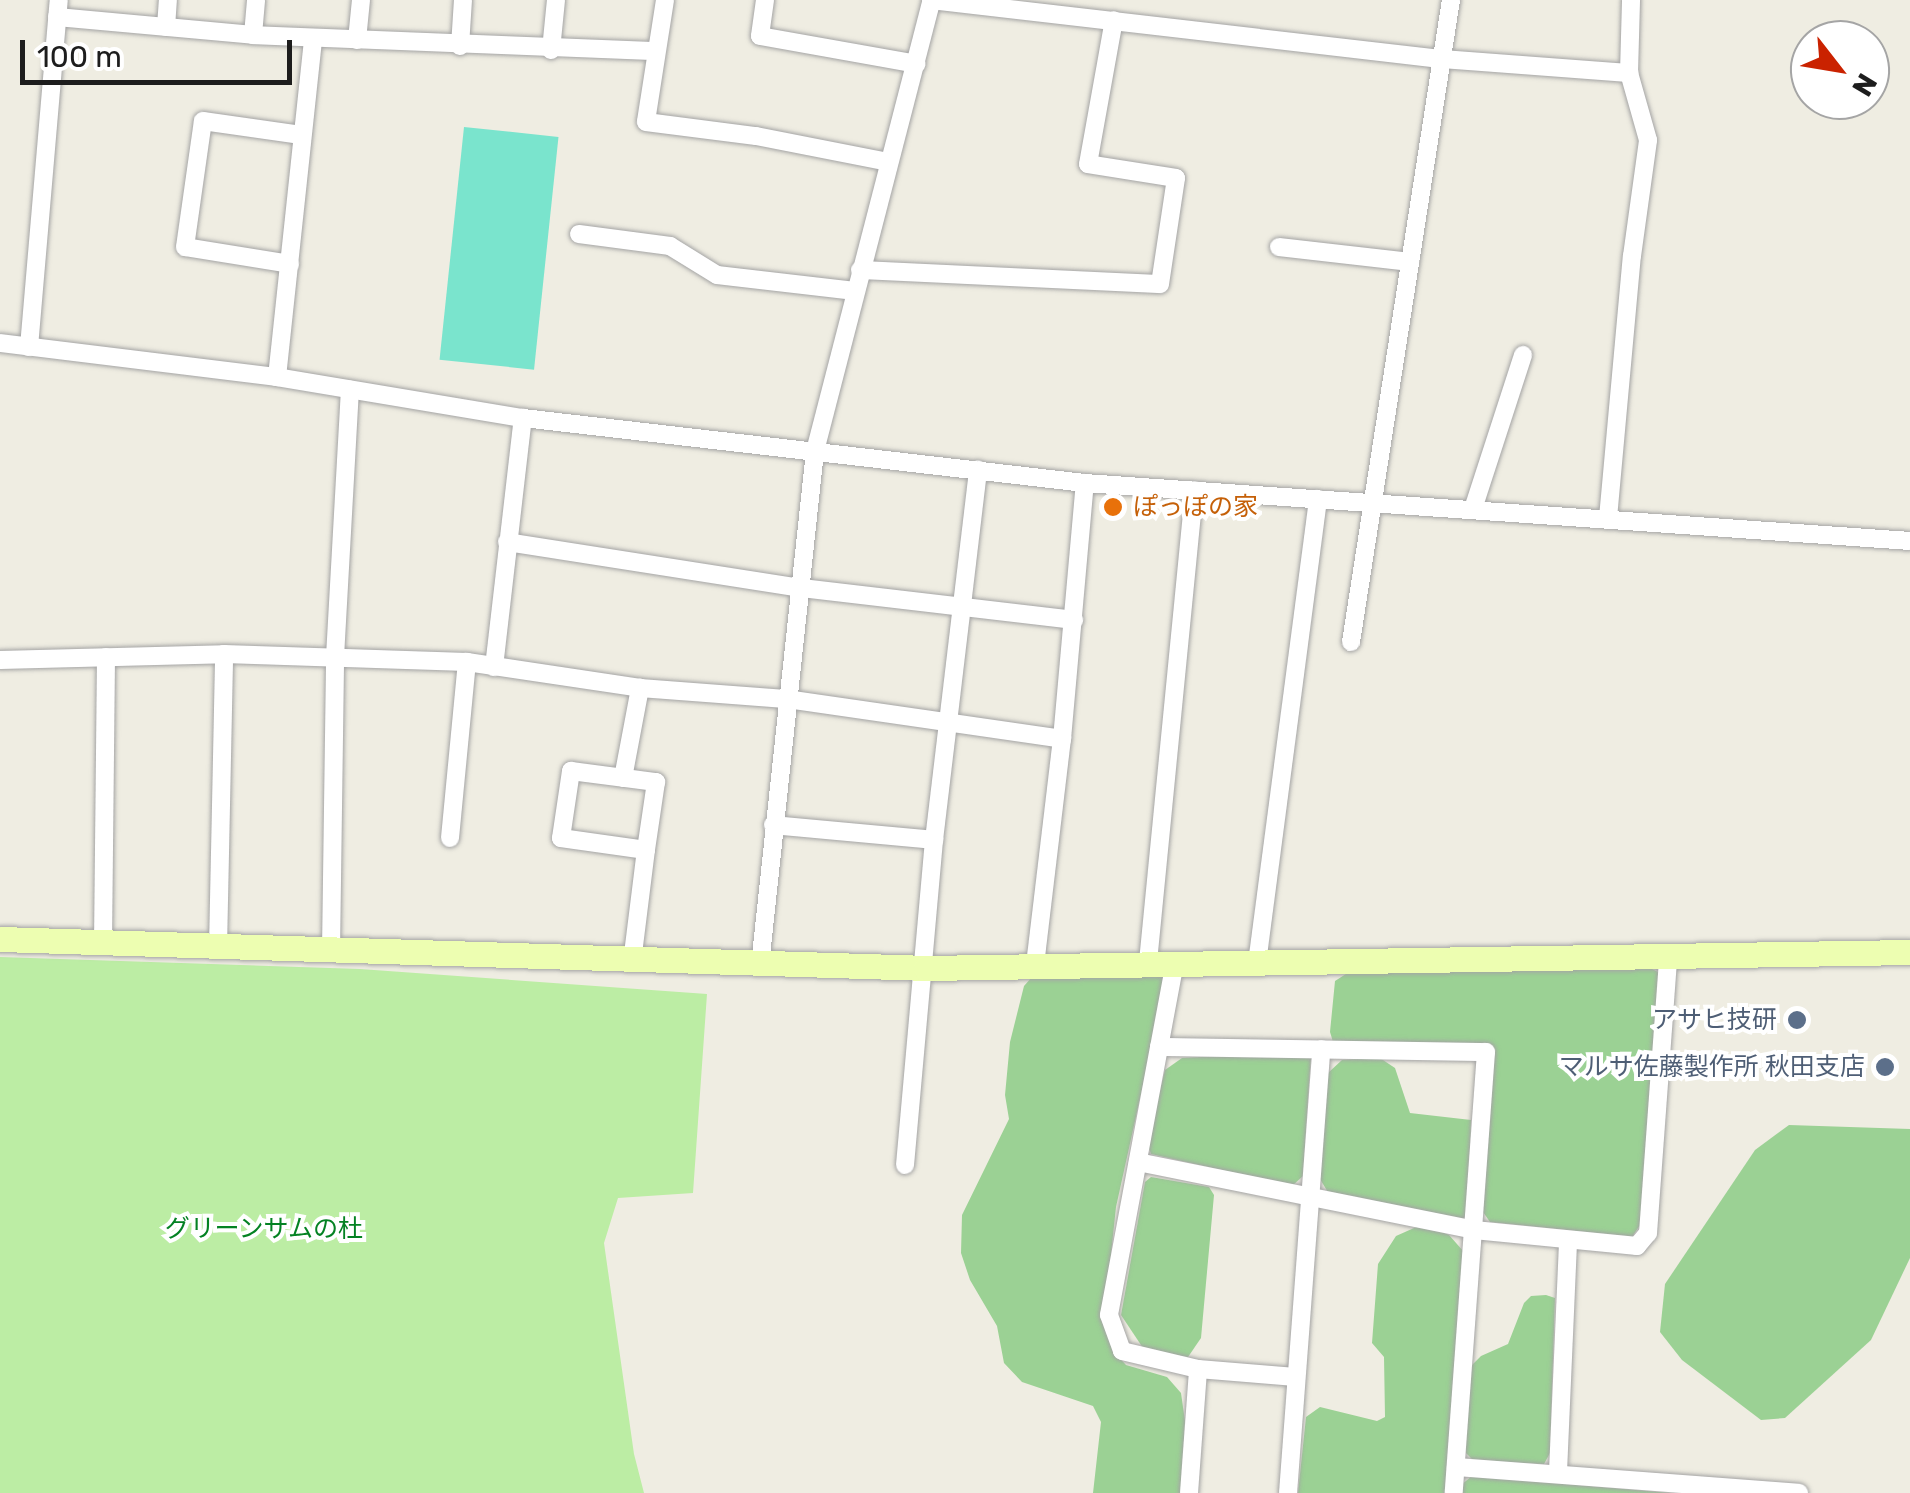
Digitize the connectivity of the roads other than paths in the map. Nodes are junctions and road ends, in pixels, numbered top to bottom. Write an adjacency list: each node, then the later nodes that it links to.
1 (168, 0): 13 (street)
2 (256, 0): 14 (street)
3 (360, 0): 16 (street)
4 (463, 0): 17 (street)
5 (556, 0): 18 (street)
6 (666, 0): 19 (street)
7 (765, 0): 21 (street)
8 (932, 0): 12 (street); 21 (street)
9 (1451, 0): 20 (street)
10 (1630, 0): 22 (street)
11 (58, 8): 13 (street); 32 (street)
12 (1114, 20): 20 (street); 29 (street)
13 (166, 27): 14 (street)
14 (253, 35): 15 (street)
15 (313, 38): 16 (street); 23 (street)
16 (357, 40): 17 (street)
17 (460, 46): 18 (street)
18 (552, 50): 19 (street)
19 (656, 51): 24 (street)
20 (1442, 59): 22 (street); 27 (street)
21 (918, 64): 24 (street)
22 (1629, 74): 44 (street)
23 (302, 135): 28 (street); 28 (street)
24 (888, 162): 29 (street)
25 (578, 234): 30 (street)
26 (1279, 247): 27 (street)
27 (1410, 262): 42 (street)
28 (290, 264): 34 (street)
29 (860, 270): 30 (street)
30 (854, 292): 37 (street)
31 (0, 343): 32 (street)
32 (29, 347): 34 (street)
33 (1523, 355): 43 (street)
34 (277, 376): 35 (street)
35 (350, 389): 36 (street); 53 (street)
36 (523, 418): 37 (street); 46 (street)
37 (815, 451): 38 (street); 47 (street)
38 (978, 470): 39 (street); 48 (street)
39 (1085, 483): 40 (street); 49 (street)
40 (1194, 490): 41 (street); 73 (street)
41 (1318, 499): 42 (street); 75 (street)
42 (1372, 506): 43 (street); 50 (street)
43 (1473, 509): 44 (street)
44 (1608, 518): 45 (street)
45 (1910, 541)
46 (507, 542): 47 (street); 56 (street)
47 (802, 588): 48 (street); 58 (street)
48 (964, 605): 49 (street); 59 (street)
49 (1074, 620): 60 (street)
50 (1351, 642)
51 (224, 654): 52 (street); 53 (street); 68 (street)
52 (106, 657): 54 (street); 67 (street)
53 (336, 658): 55 (street); 69 (street)
54 (0, 660)
55 (466, 662): 56 (street); 63 (street)
56 (494, 667): 57 (street)
57 (640, 688): 58 (street); 61 (street)
58 (786, 699): 59 (street); 62 (street)
59 (949, 723): 60 (street); 64 (street)
60 (1062, 739): 77 (street)
61 (623, 778): 65 (street); 65 (street)
62 (772, 825): 64 (street); 76 (street)
63 (450, 838)
64 (934, 840): 78 (street)
65 (646, 850): 72 (street)
66 (0, 939): 67 (street)
67 (103, 944): 68 (street)
68 (218, 948): 69 (street)
69 (330, 951): 72 (street)
70 (1910, 952): 71 (street)
71 (1668, 958): 75 (street); 85 (street)
72 (632, 962): 76 (street)
73 (1148, 962): 74 (street); 77 (street)
74 (1176, 962): 75 (street); 79 (street)
75 (1257, 963)
76 (760, 965): 78 (street)
77 (1035, 965): 78 (street)
78 (926, 968): 82 (street)
79 (1159, 1047): 80 (street); 81 (street)
80 (1321, 1049): 83 (street); 84 (street)
81 (1138, 1162): 83 (street); 86 (street)
82 (906, 1165)
83 (1310, 1197): 84 (street); 87 (street)
84 (1474, 1230): 85 (street); 88 (street)
85 (1568, 1242): 89 (street)
86 (1198, 1368): 87 (street); 90 (street)
87 (1296, 1377): 91 (street)
88 (1456, 1466): 89 (street); 92 (street)
89 (1558, 1472): 93 (street)
90 (1189, 1493)
91 (1288, 1493)
92 (1454, 1493)
93 (1798, 1493)

